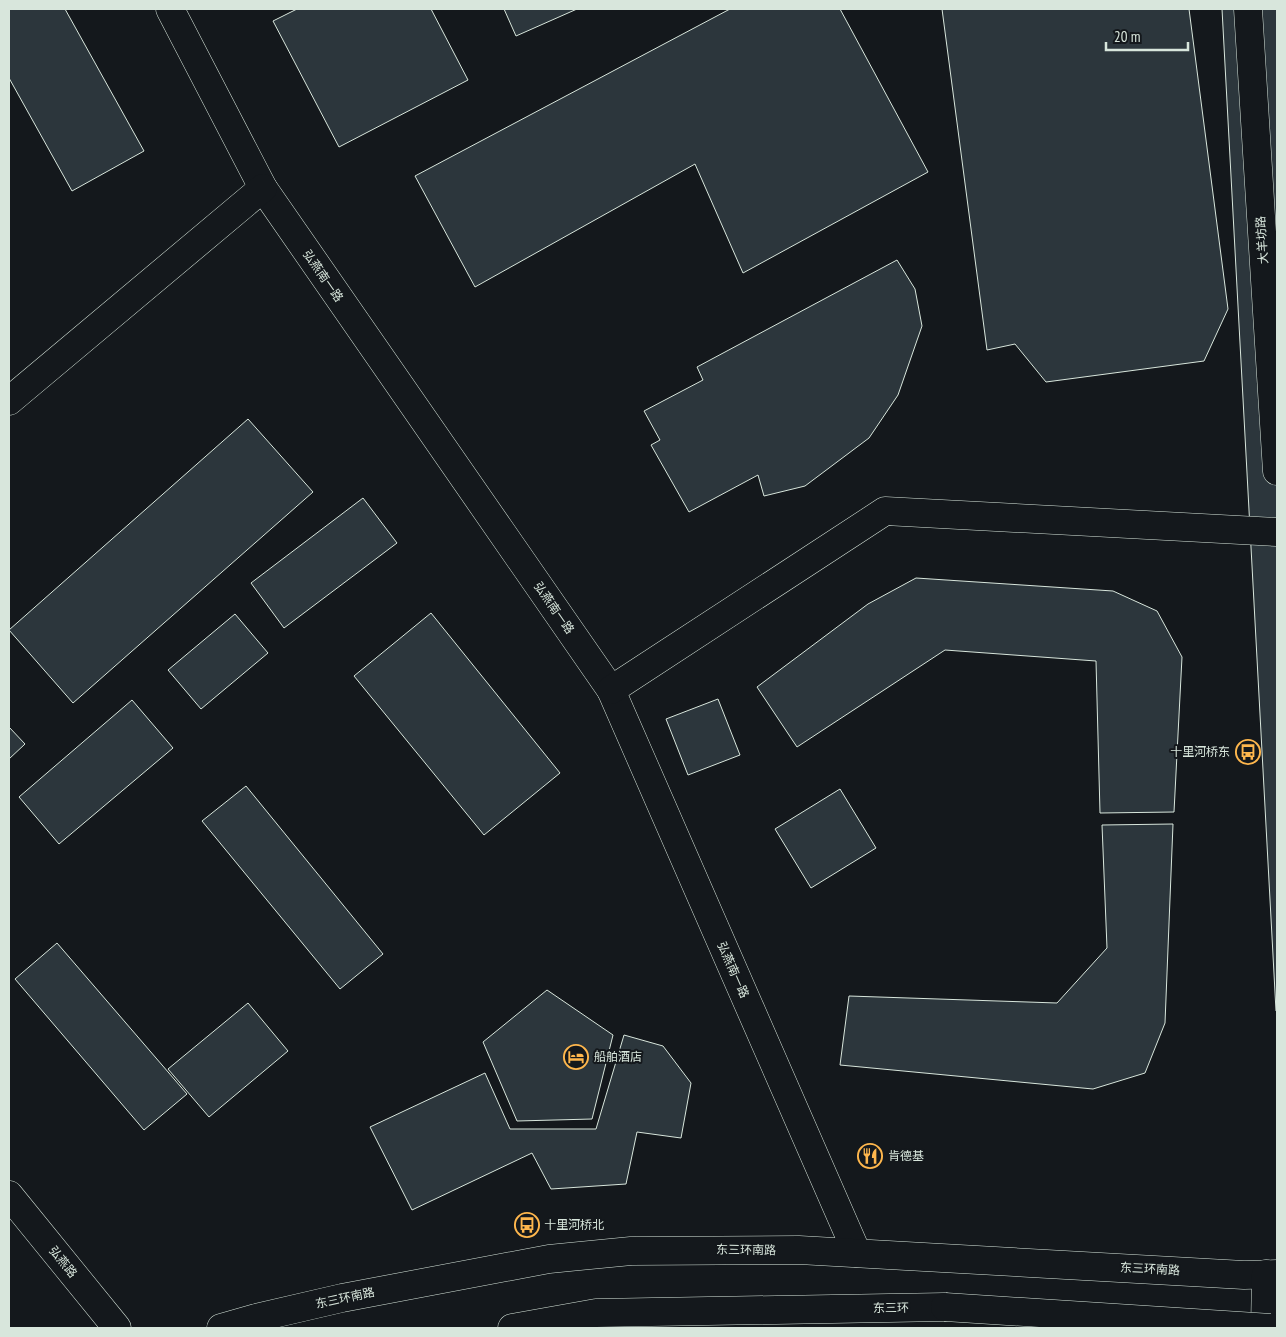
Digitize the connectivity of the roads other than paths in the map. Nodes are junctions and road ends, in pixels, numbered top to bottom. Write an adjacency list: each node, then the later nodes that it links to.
1 (170, 9): 3 (main road, 弘燕南一路)
2 (1248, 9): 5 (main road, 大羊坊路)
3 (263, 188): 4 (main road); 7 (main road, 弘燕南一路)
4 (9, 401)
5 (1277, 471)
6 (1277, 532): 7 (main road)
7 (611, 690): 9 (main road, 弘燕南一路)
8 (9, 1195): 11 (main road, 弘燕路)
9 (856, 1253): 10 (main road, 东三环南路); 12 (main road, 东三环南路)
10 (1272, 1274): 14 (main road)
11 (118, 1328)
12 (221, 1328)
13 (512, 1328): 15 (main road, 东三环, bridge)
14 (1264, 1328)
15 (1271, 1328)

